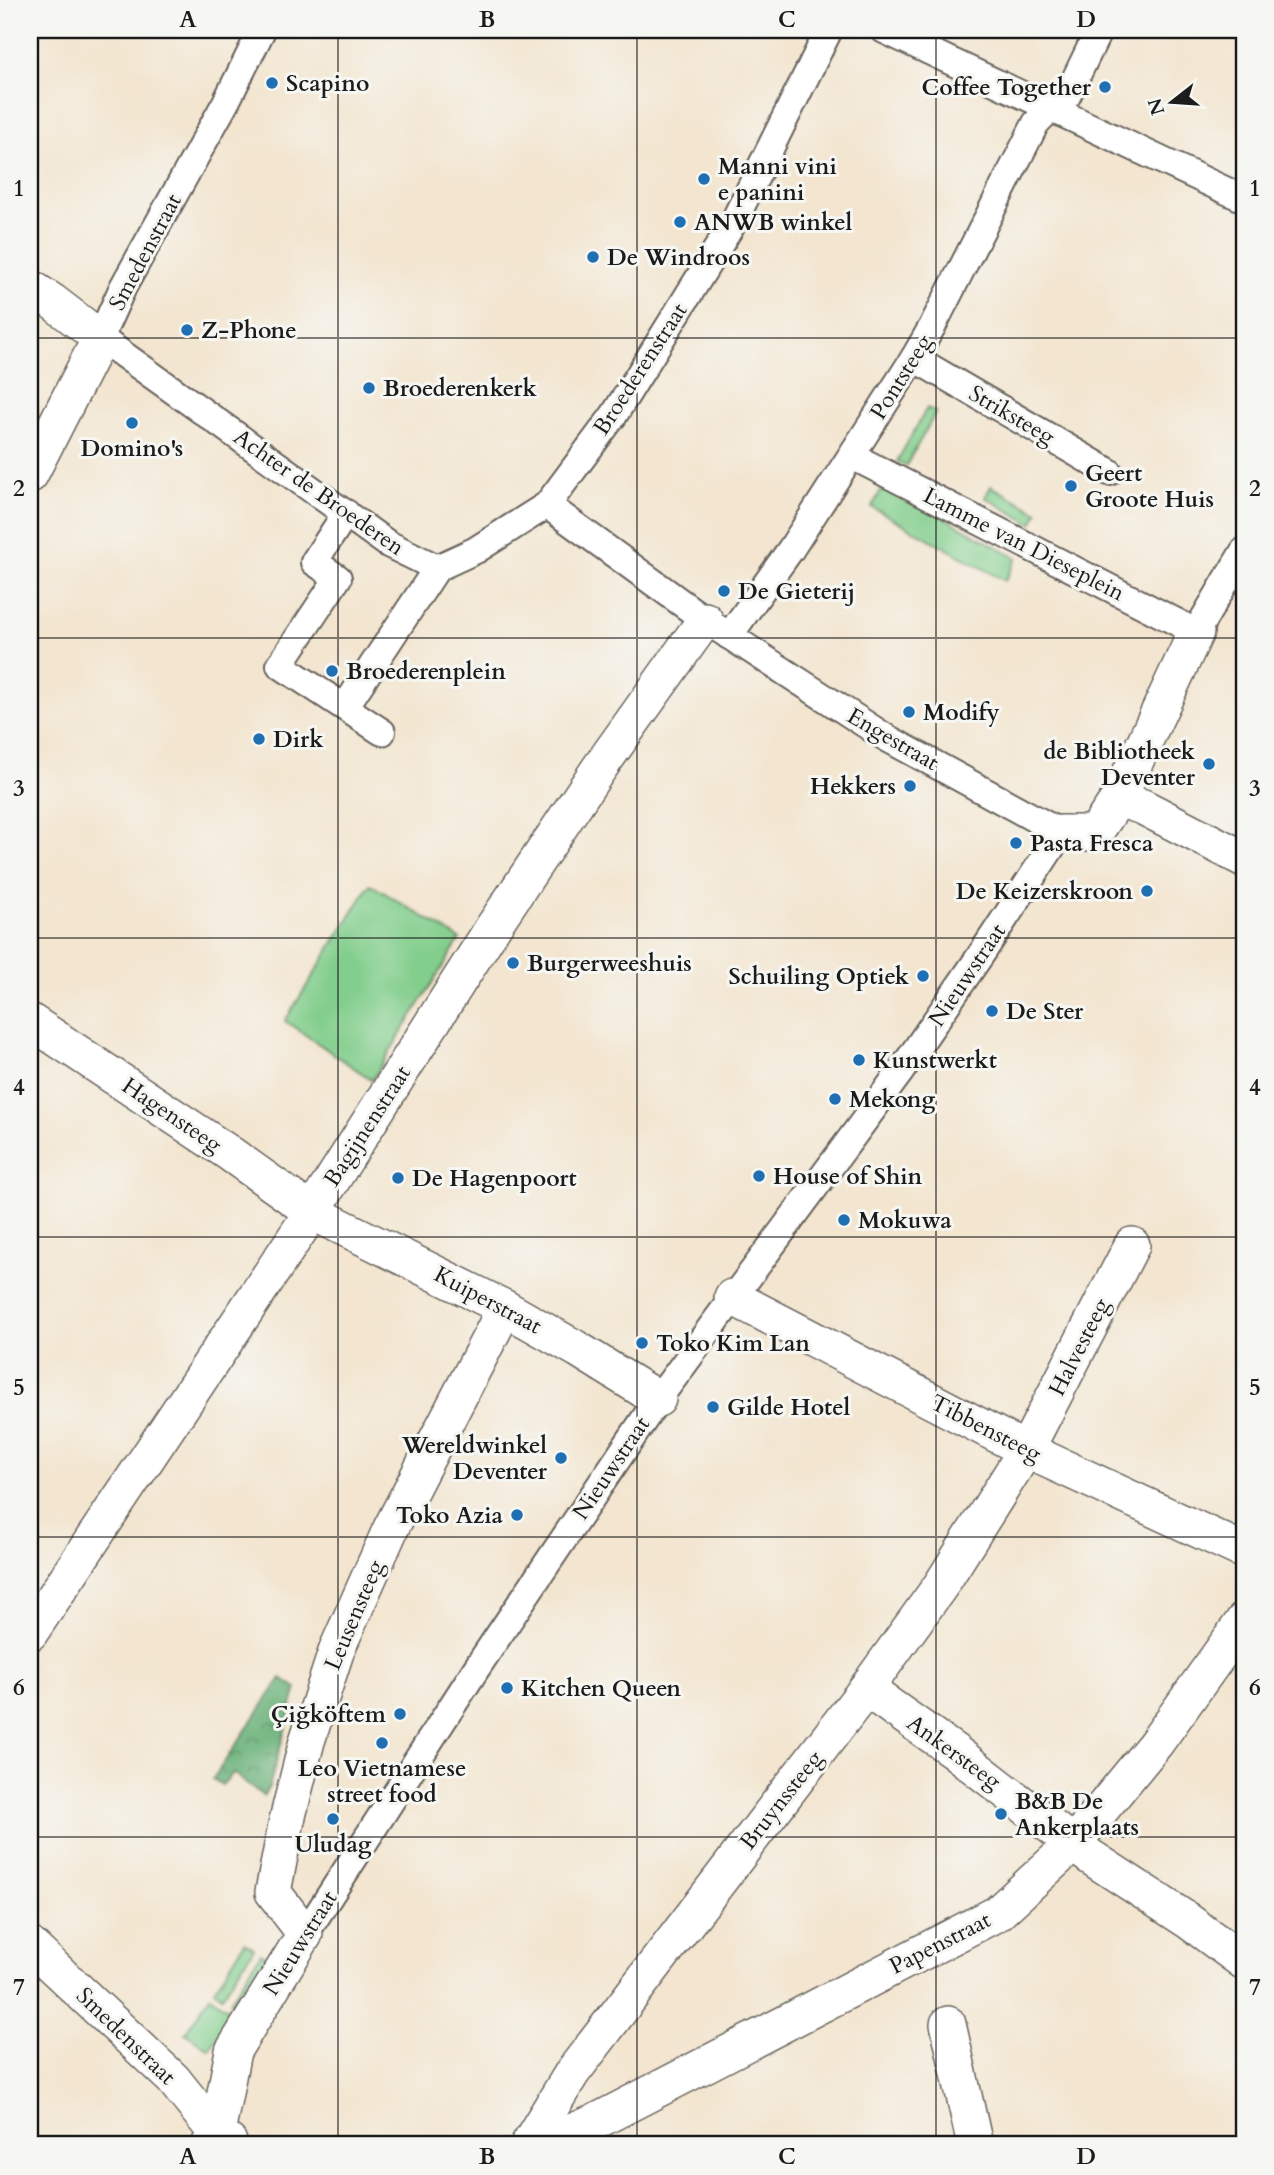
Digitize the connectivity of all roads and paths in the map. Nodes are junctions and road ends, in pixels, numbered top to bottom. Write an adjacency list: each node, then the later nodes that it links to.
1 (262, 30): 8 (street, Smedenstraat)
2 (829, 30): 13 (street, Broederenstraat)
3 (884, 30): 5 (street)
4 (1099, 30): 5 (street, Pontsteeg)
5 (1052, 107): 6 (street); 9 (street, Pontsteeg)
6 (1244, 199)
7 (30, 287): 8 (street)
8 (100, 338): 12 (street, Smedenstraat); 14 (street, Achter de Broederen)
9 (914, 358): 10 (street, Pontsteeg); 11 (street, Striksteeg)
10 (852, 456): 17 (street, Pontsteeg); 18 (street, Lamme van Dieseplein)
11 (1109, 472)
12 (30, 475)
13 (547, 505): 16 (street); 17 (street)
14 (346, 513): 16 (street, Achter de Broederen); 19 (street)
15 (1244, 551): 18 (street)
16 (437, 569): 19 (street)
17 (717, 628): 22 (street, Engestraat); 25 (street, Bagijnenstraat)
18 (1196, 632): 21 (street)
19 (345, 708): 20 (street)
20 (382, 732)
21 (1118, 799): 22 (street); 23 (street)
22 (1061, 833): 27 (street, Nieuwstraat)
23 (1244, 859)
24 (30, 1021): 25 (street, Hagensteeg)
25 (312, 1212): 28 (street, Kuiperstraat); 33 (street, Bagijnenstraat)
26 (1132, 1245): 30 (street, Halvesteeg)
27 (732, 1297): 29 (street, Nieuwstraat); 30 (street, Tibbensteeg)
28 (505, 1308): 29 (street, Kuiperstraat); 36 (street, Leusensteeg)
29 (658, 1399): 36 (street, Nieuwstraat)
30 (1026, 1450): 31 (street, Tibbensteeg); 34 (street, Bruynssteeg)
31 (1244, 1551)
32 (1244, 1620): 35 (street, Papenstraat)
33 (30, 1633)
34 (866, 1689): 35 (street, Ankersteeg); 41 (street, Bruynssteeg)
35 (1073, 1844): 38 (street, Ankersteeg); 42 (street, Papenstraat)
36 (305, 1934): 40 (street, Nieuwstraat)
37 (30, 1945): 40 (street, Smedenstraat)
38 (1244, 1962)
39 (948, 2024): 43 (street)
40 (220, 2141)
41 (528, 2145)
42 (539, 2145)
43 (975, 2145)

